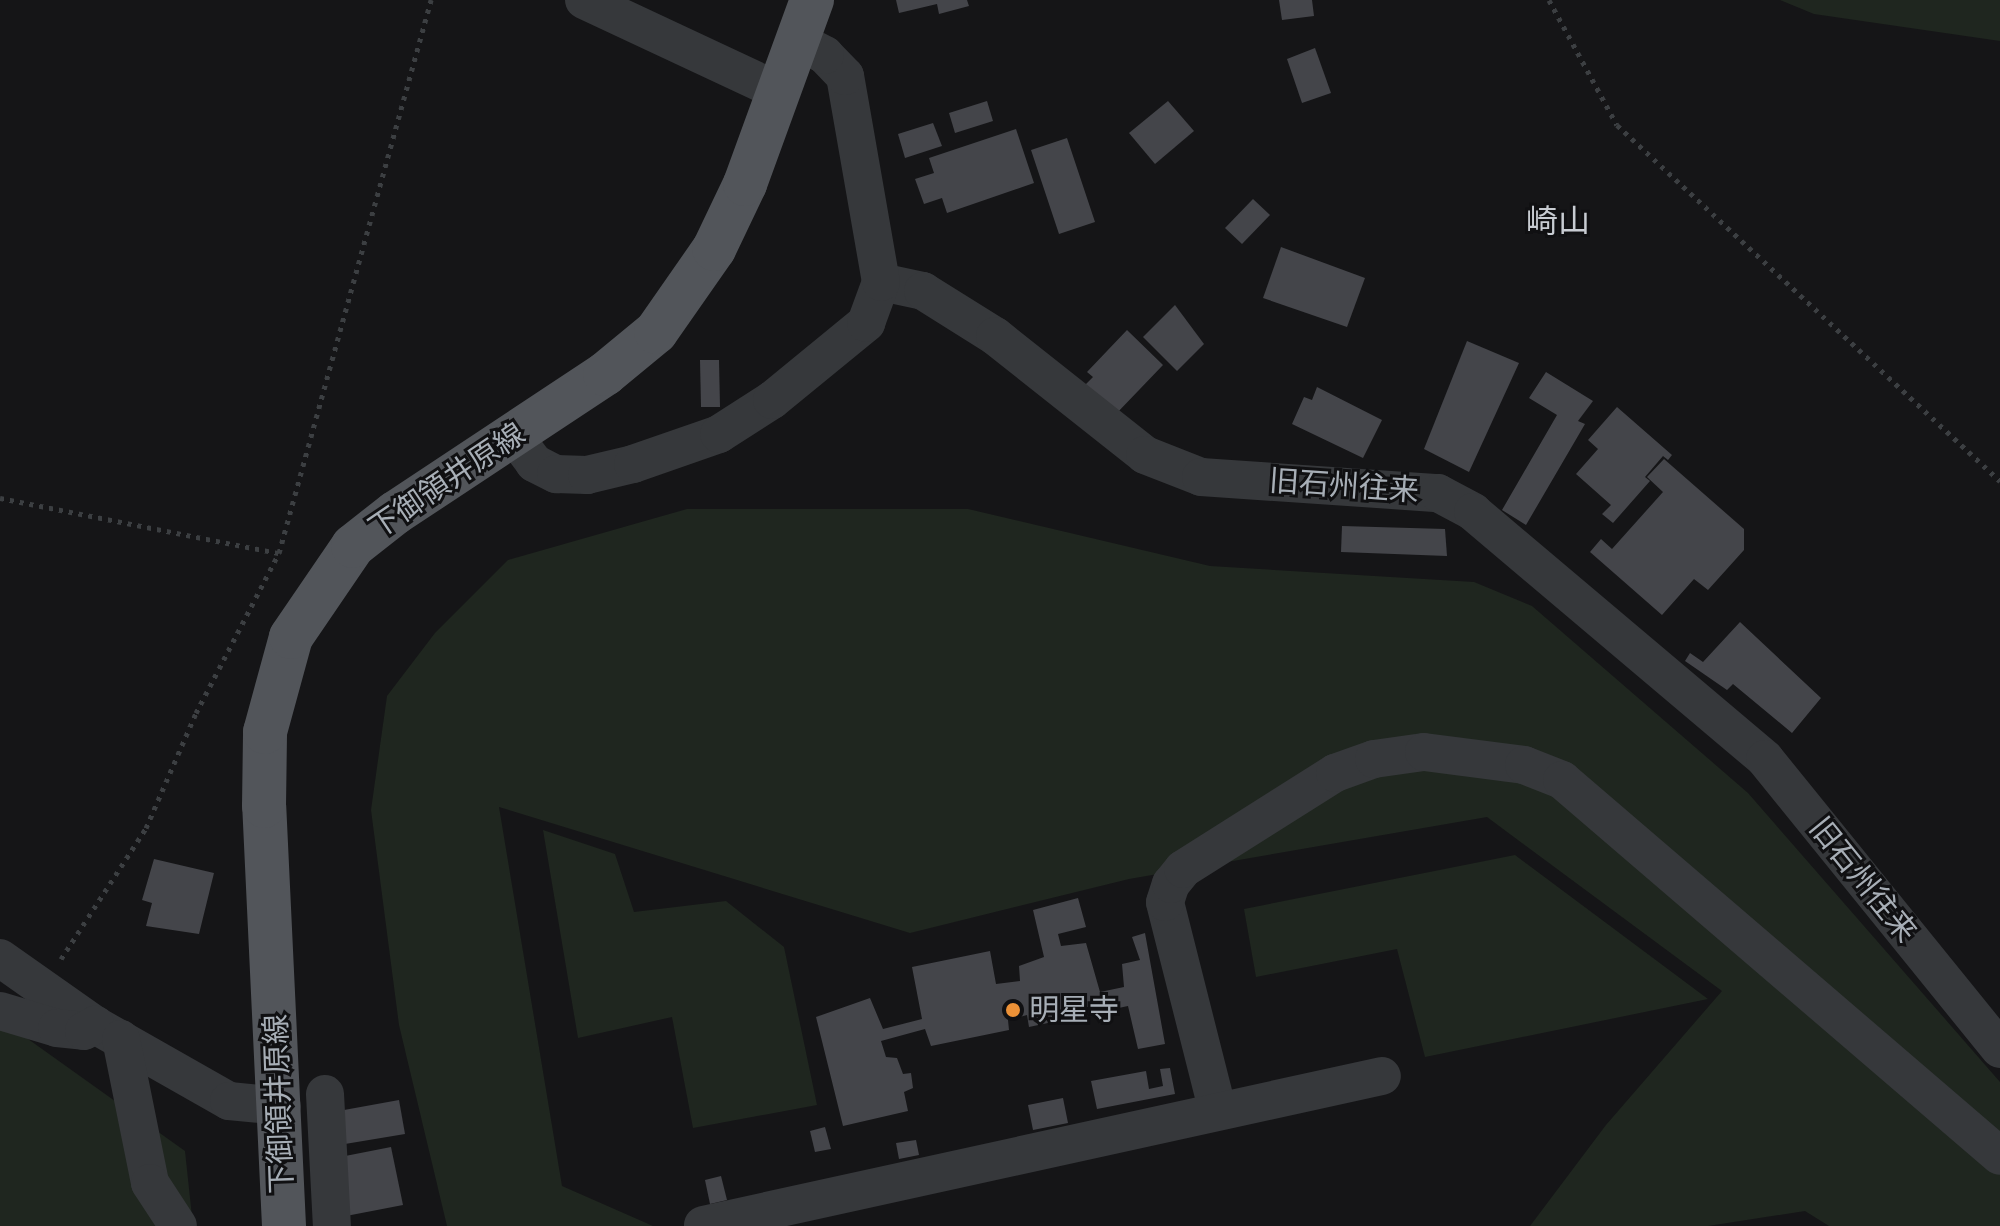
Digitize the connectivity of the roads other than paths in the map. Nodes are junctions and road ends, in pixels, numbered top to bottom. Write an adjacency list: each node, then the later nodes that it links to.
1 (812, 0): 3 (main road, 下御領井原線)
2 (604, 4): 4 (street)
3 (797, 41): 4 (main road, 下御領井原線); 5 (street)
4 (778, 91): 6 (main road, 下御領井原線)
5 (881, 282): 6 (street); 10 (street, 旧石州往来)
6 (514, 436): 13 (main road, 下御領井原線)
7 (0, 958): 9 (street)
8 (0, 1011): 9 (street)
9 (108, 1032): 13 (street); 17 (street)
10 (2000, 1049)
11 (1382, 1076): 14 (street)
12 (325, 1094): 19 (street)
13 (282, 1106): 18 (main road, 下御領井原線)
14 (1217, 1108): 15 (street); 16 (street)
15 (2000, 1156)
16 (703, 1225)
17 (178, 1226)
18 (284, 1226)
19 (332, 1226)

